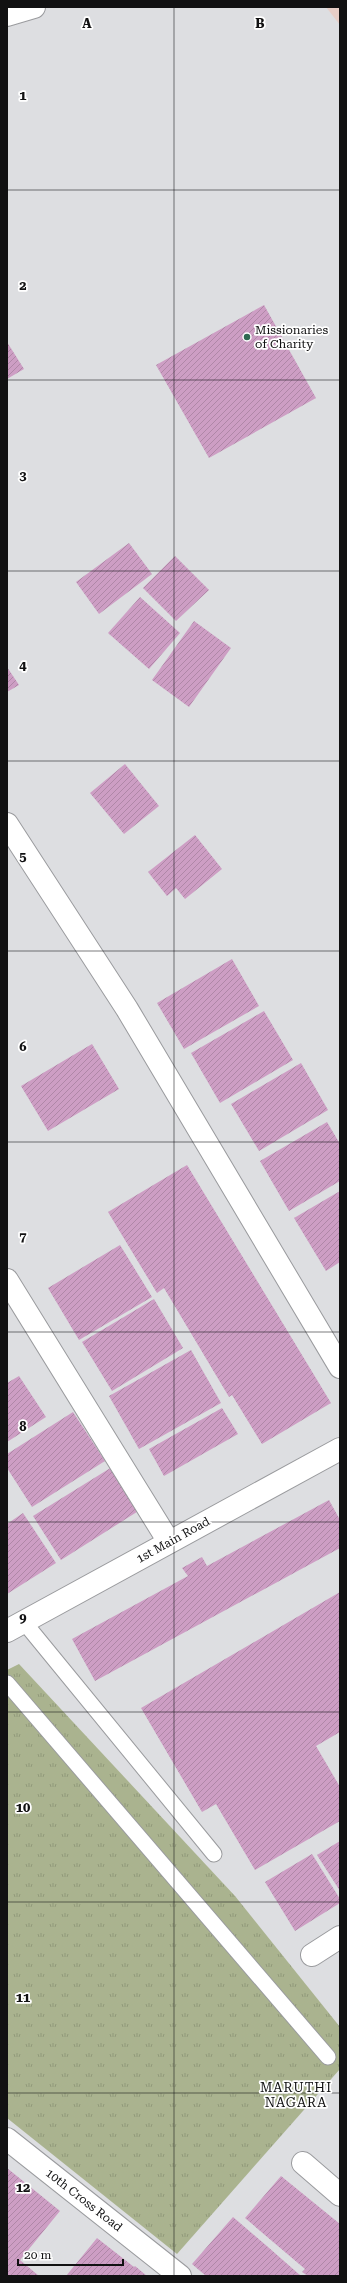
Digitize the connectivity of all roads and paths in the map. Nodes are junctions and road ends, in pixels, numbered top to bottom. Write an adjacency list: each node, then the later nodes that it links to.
1 (34, 7): 2 (street)
2 (7, 15)
3 (7, 824): 5 (street)
4 (7, 1280): 7 (street)
5 (340, 1367)
6 (340, 1449): 7 (street, 1st Main Road)
7 (169, 1542): 8 (street, 1st Main Road)
8 (16, 1627): 10 (lane)
9 (7, 1682): 13 (lane)
10 (214, 1854)
11 (340, 1937): 12 (street)
12 (312, 1955)
13 (328, 2057)
14 (7, 2139): 17 (street, 10th Cross Road)
15 (303, 2163): 16 (street)
16 (340, 2195)
17 (180, 2276)

